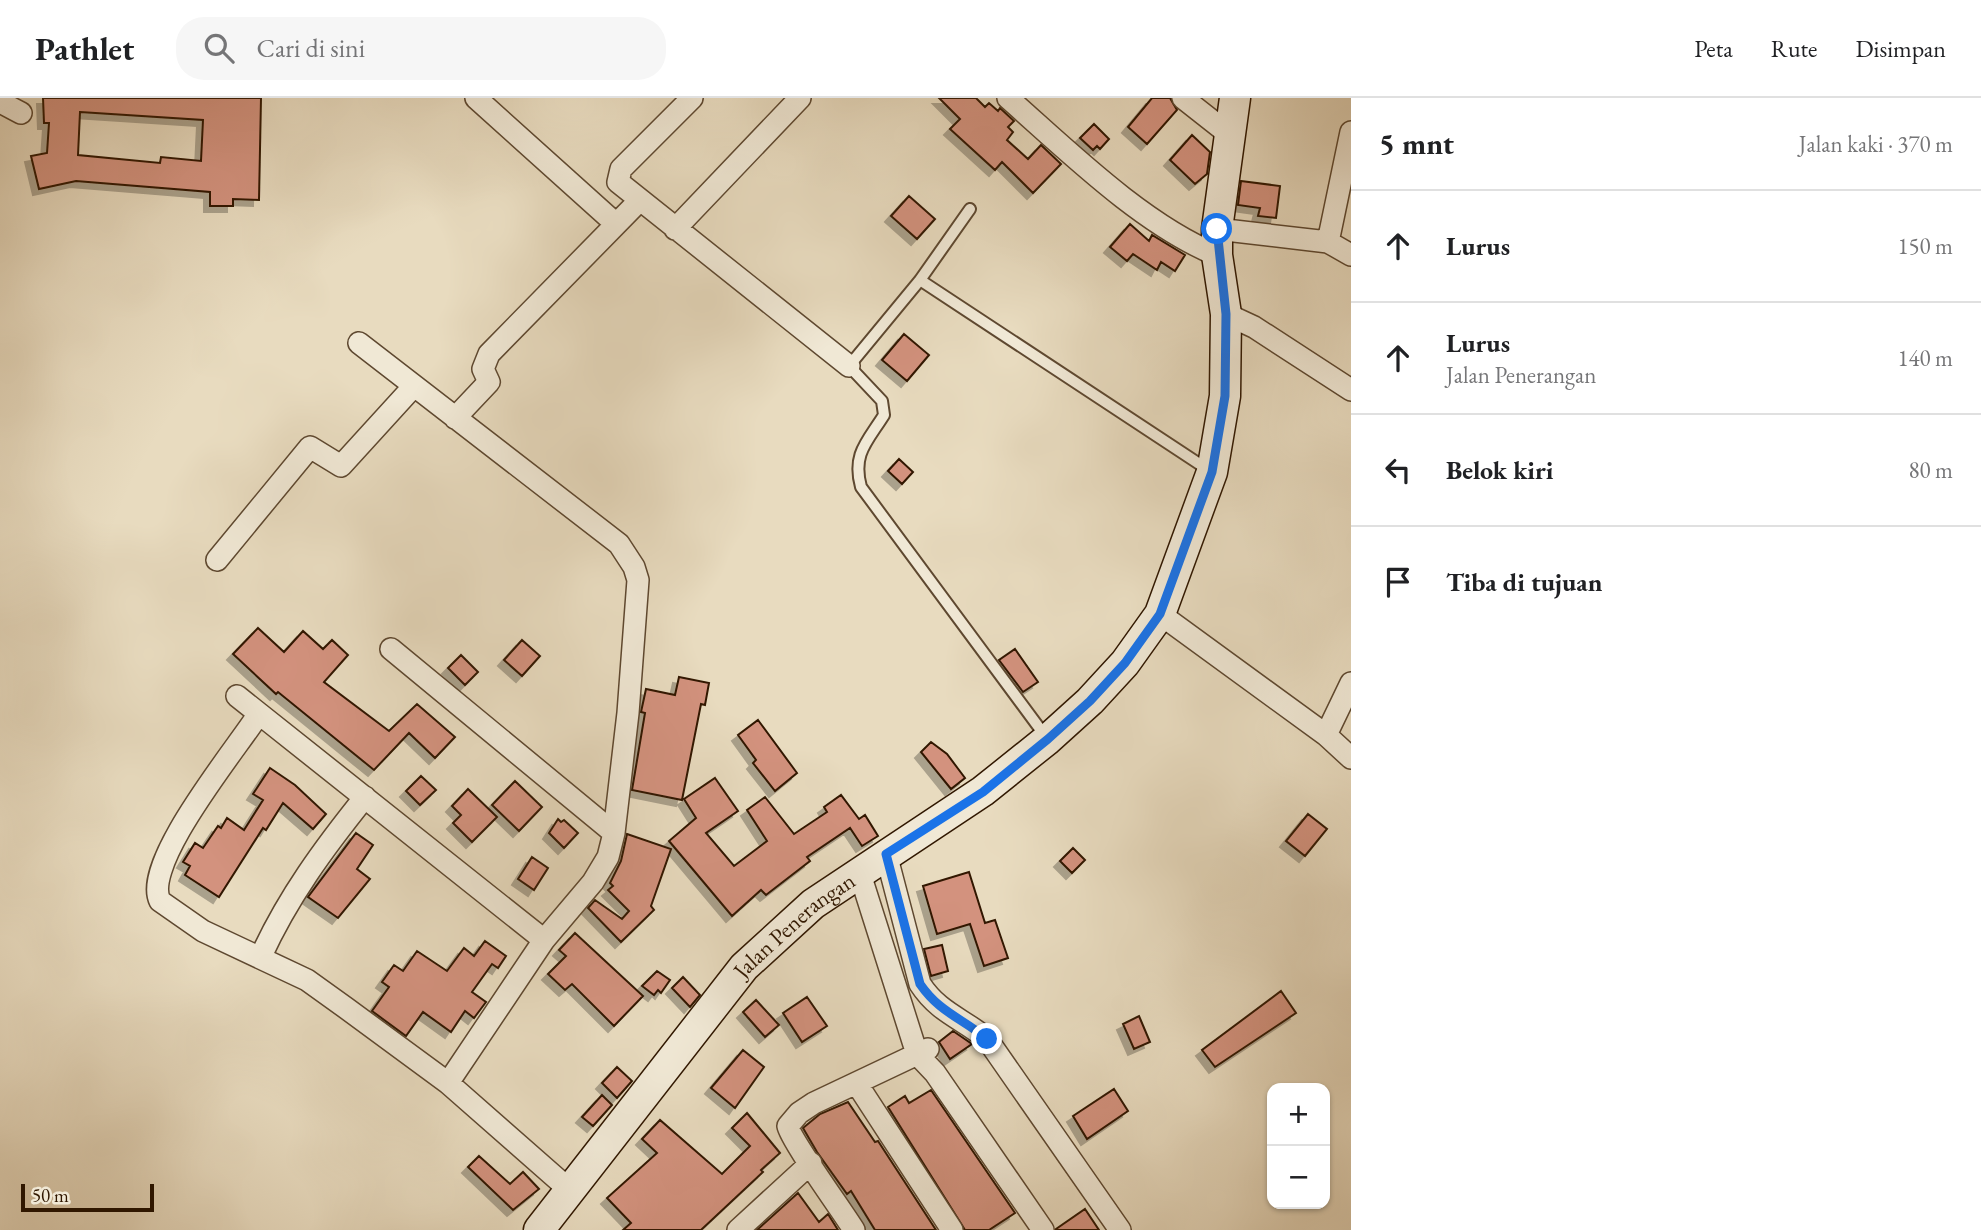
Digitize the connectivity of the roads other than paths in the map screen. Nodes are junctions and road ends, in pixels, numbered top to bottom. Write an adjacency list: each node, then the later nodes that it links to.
1 (476, 98): 13 (street)
2 (692, 98): 11 (street)
3 (800, 98): 14 (street)
4 (1008, 98): 15 (street)
5 (1183, 98): 10 (street)
6 (1235, 98): 10 (street, Jalan Penerangan)
7 (0, 102): 8 (street)
8 (21, 113)
9 (1351, 132): 16 (street)
10 (1230, 135): 15 (street, Jalan Penerangan)
11 (639, 201): 13 (street); 14 (street)
12 (970, 209): 18 (lane)
13 (616, 224): 24 (street)
14 (675, 229): 21 (street)
15 (1217, 242): 16 (street); 19 (street, Jalan Penerangan)
16 (1328, 242): 17 (street)
17 (1351, 255)
18 (920, 280): 21 (lane); 25 (lane)
19 (1226, 314): 23 (street); 25 (street, Jalan Penerangan)
20 (359, 343): 22 (street)
21 (849, 366): 33 (lane)
22 (413, 387): 24 (street); 26 (street)
23 (1351, 390)
24 (455, 418): 36 (street)
25 (1212, 472): 27 (street, Jalan Penerangan)
26 (217, 559)
27 (1160, 614): 32 (street); 33 (street, Jalan Penerangan)
28 (391, 649): 36 (street)
29 (1351, 683): 32 (street)
30 (237, 696): 31 (street)
31 (258, 715): 35 (street); 39 (street)
32 (1326, 735): 34 (street)
33 (1048, 739): 37 (street, Jalan Penerangan)
34 (1351, 758)
35 (365, 797): 38 (street); 39 (street)
36 (614, 833): 38 (street)
37 (872, 863): 40 (street); 44 (street, Jalan Penerangan); 50 (street)
38 (544, 940): 41 (street)
39 (261, 957): 41 (street)
40 (923, 1051): 42 (street); 49 (street)
41 (448, 1083): 44 (street)
42 (857, 1084): 43 (street); 48 (street)
43 (811, 1163): 46 (street); 47 (street)
44 (572, 1192): 45 (street, Jalan Penerangan)
45 (539, 1230)
46 (738, 1230)
47 (854, 1230)
48 (952, 1230)
49 (1043, 1230)
50 (1120, 1230)

